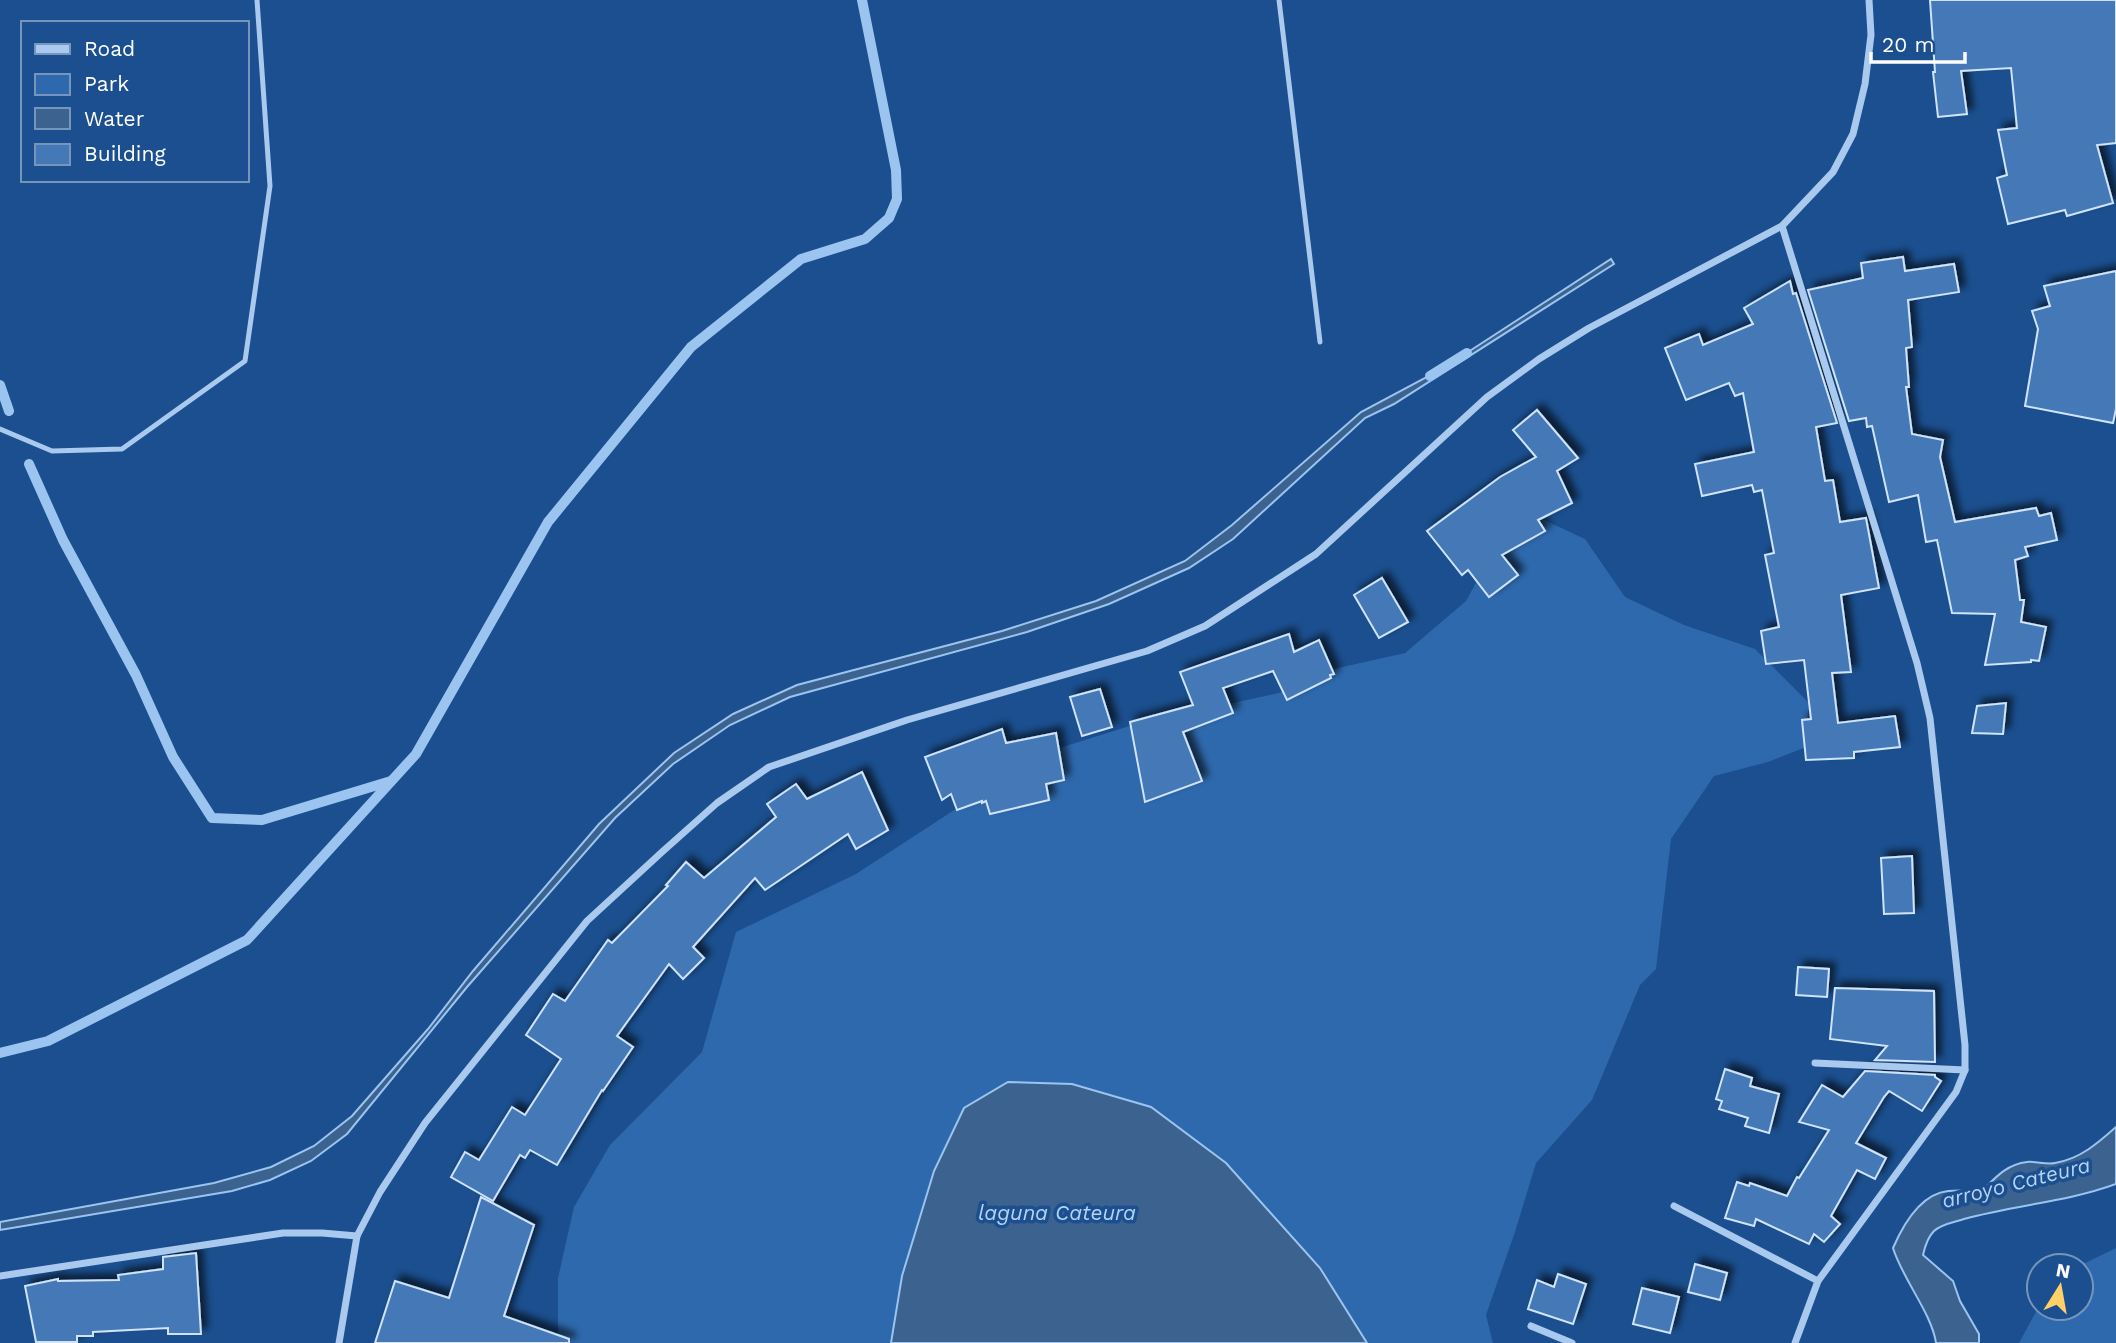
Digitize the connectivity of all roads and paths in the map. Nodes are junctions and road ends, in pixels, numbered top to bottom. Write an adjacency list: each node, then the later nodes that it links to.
1 (257, 0): 6 (lane)
2 (1279, 0): 5 (lane)
3 (1870, 0): 4 (street)
4 (1782, 226): 8 (street); 10 (street)
5 (1320, 342)
6 (0, 429)
7 (1815, 1063): 8 (street)
8 (1965, 1070): 12 (street)
9 (1674, 1206): 12 (street)
10 (357, 1236): 11 (street); 14 (street)
11 (0, 1276)
12 (1818, 1281): 16 (street)
13 (1531, 1326): 15 (street)
14 (340, 1343)
15 (1572, 1343)
16 (1795, 1343)

